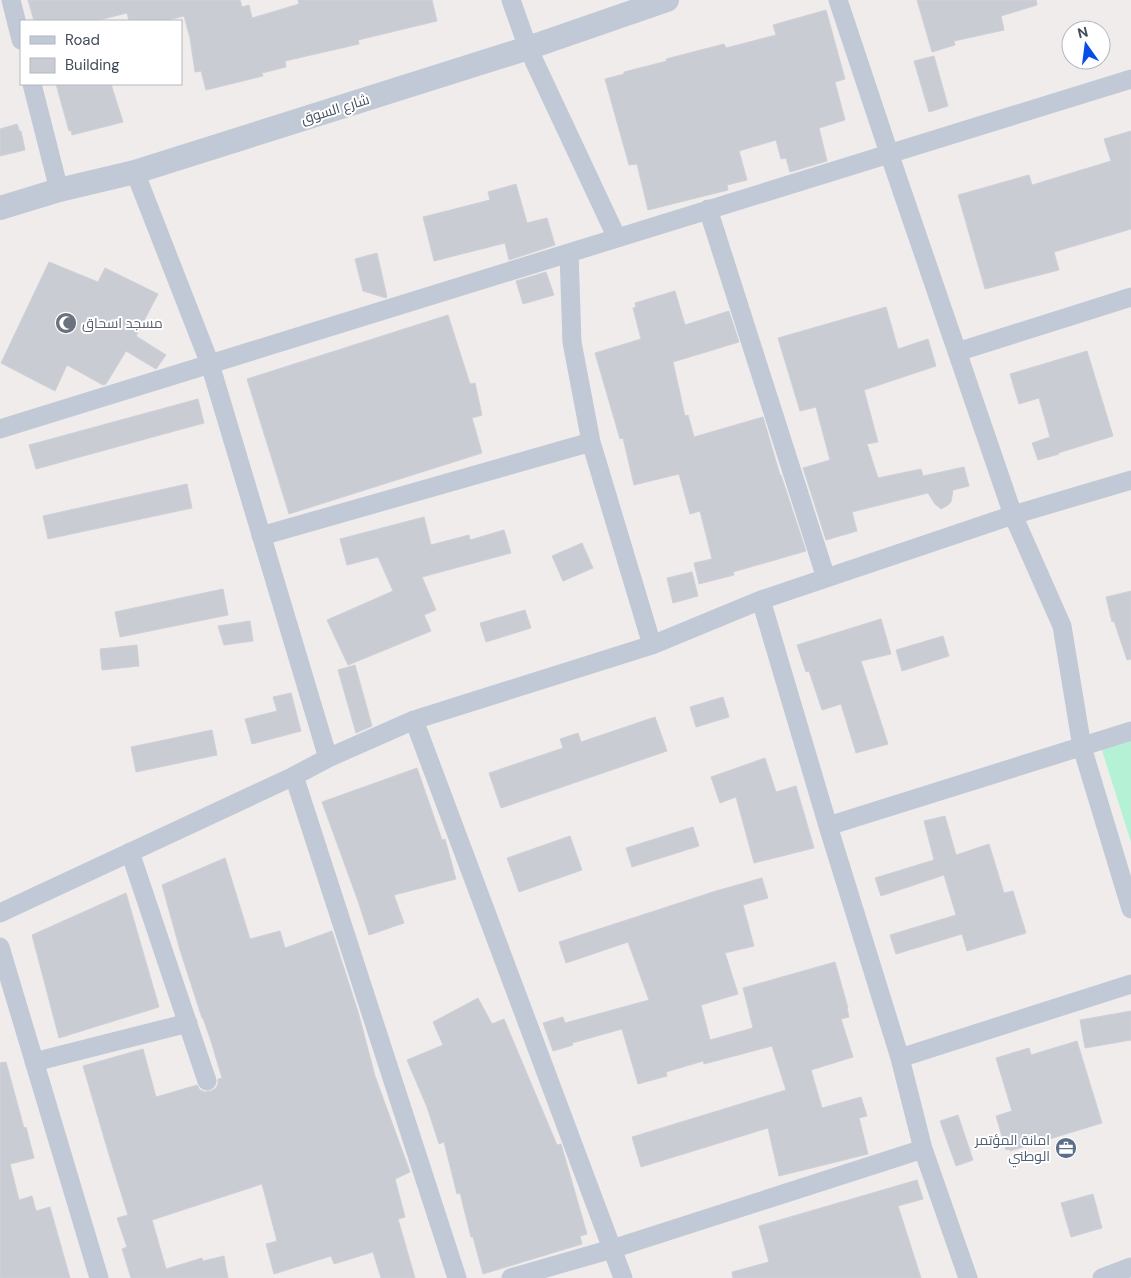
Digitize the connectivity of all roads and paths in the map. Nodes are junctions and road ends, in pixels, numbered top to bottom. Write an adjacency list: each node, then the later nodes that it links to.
1 (11, 0): 5 (street)
2 (511, 0): 6 (street)
3 (668, 0): 6 (street, شارع السوق)
4 (838, 0): 9 (street)
5 (20, 36)
6 (528, 48): 10 (street, شارع السوق); 14 (street)
7 (1131, 79): 9 (street)
8 (32, 85): 11 (street)
9 (889, 154): 13 (street); 17 (street)
10 (135, 172): 11 (street, شارع السوق); 18 (street)
11 (59, 190): 12 (street, شارع السوق)
12 (0, 208)
13 (708, 209): 14 (street); 24 (street)
14 (617, 238): 15 (street)
15 (569, 254): 18 (street); 20 (street)
16 (1131, 297): 17 (street)
17 (957, 352): 22 (street)
18 (210, 364): 19 (street); 23 (street)
19 (0, 429)
20 (591, 442): 23 (street); 26 (street)
21 (1131, 480): 22 (street)
22 (1013, 515): 24 (street); 29 (street)
23 (261, 536): 30 (street)
24 (826, 578): 25 (street)
25 (761, 600): 26 (street); 32 (street)
26 (652, 645): 27 (street)
27 (414, 720): 30 (street); 43 (street)
28 (1131, 731): 29 (street)
29 (1082, 747): 32 (street); 34 (street)
30 (328, 758): 31 (street)
31 (294, 776): 33 (street); 46 (street)
32 (828, 826): 39 (street)
33 (130, 852): 35 (street); 38 (street)
34 (1131, 909)
35 (0, 913)
36 (0, 947): 40 (street)
37 (1131, 984): 39 (street)
38 (188, 1023): 40 (street); 41 (street)
39 (900, 1058): 42 (street)
40 (34, 1062): 45 (street)
41 (207, 1082)
42 (924, 1149): 43 (street); 49 (street)
43 (612, 1249): 47 (street); 48 (street)
44 (1131, 1268): 50 (street)
45 (99, 1278)
46 (457, 1278)
47 (511, 1278)
48 (623, 1278)
49 (968, 1278)
50 (1102, 1278)

